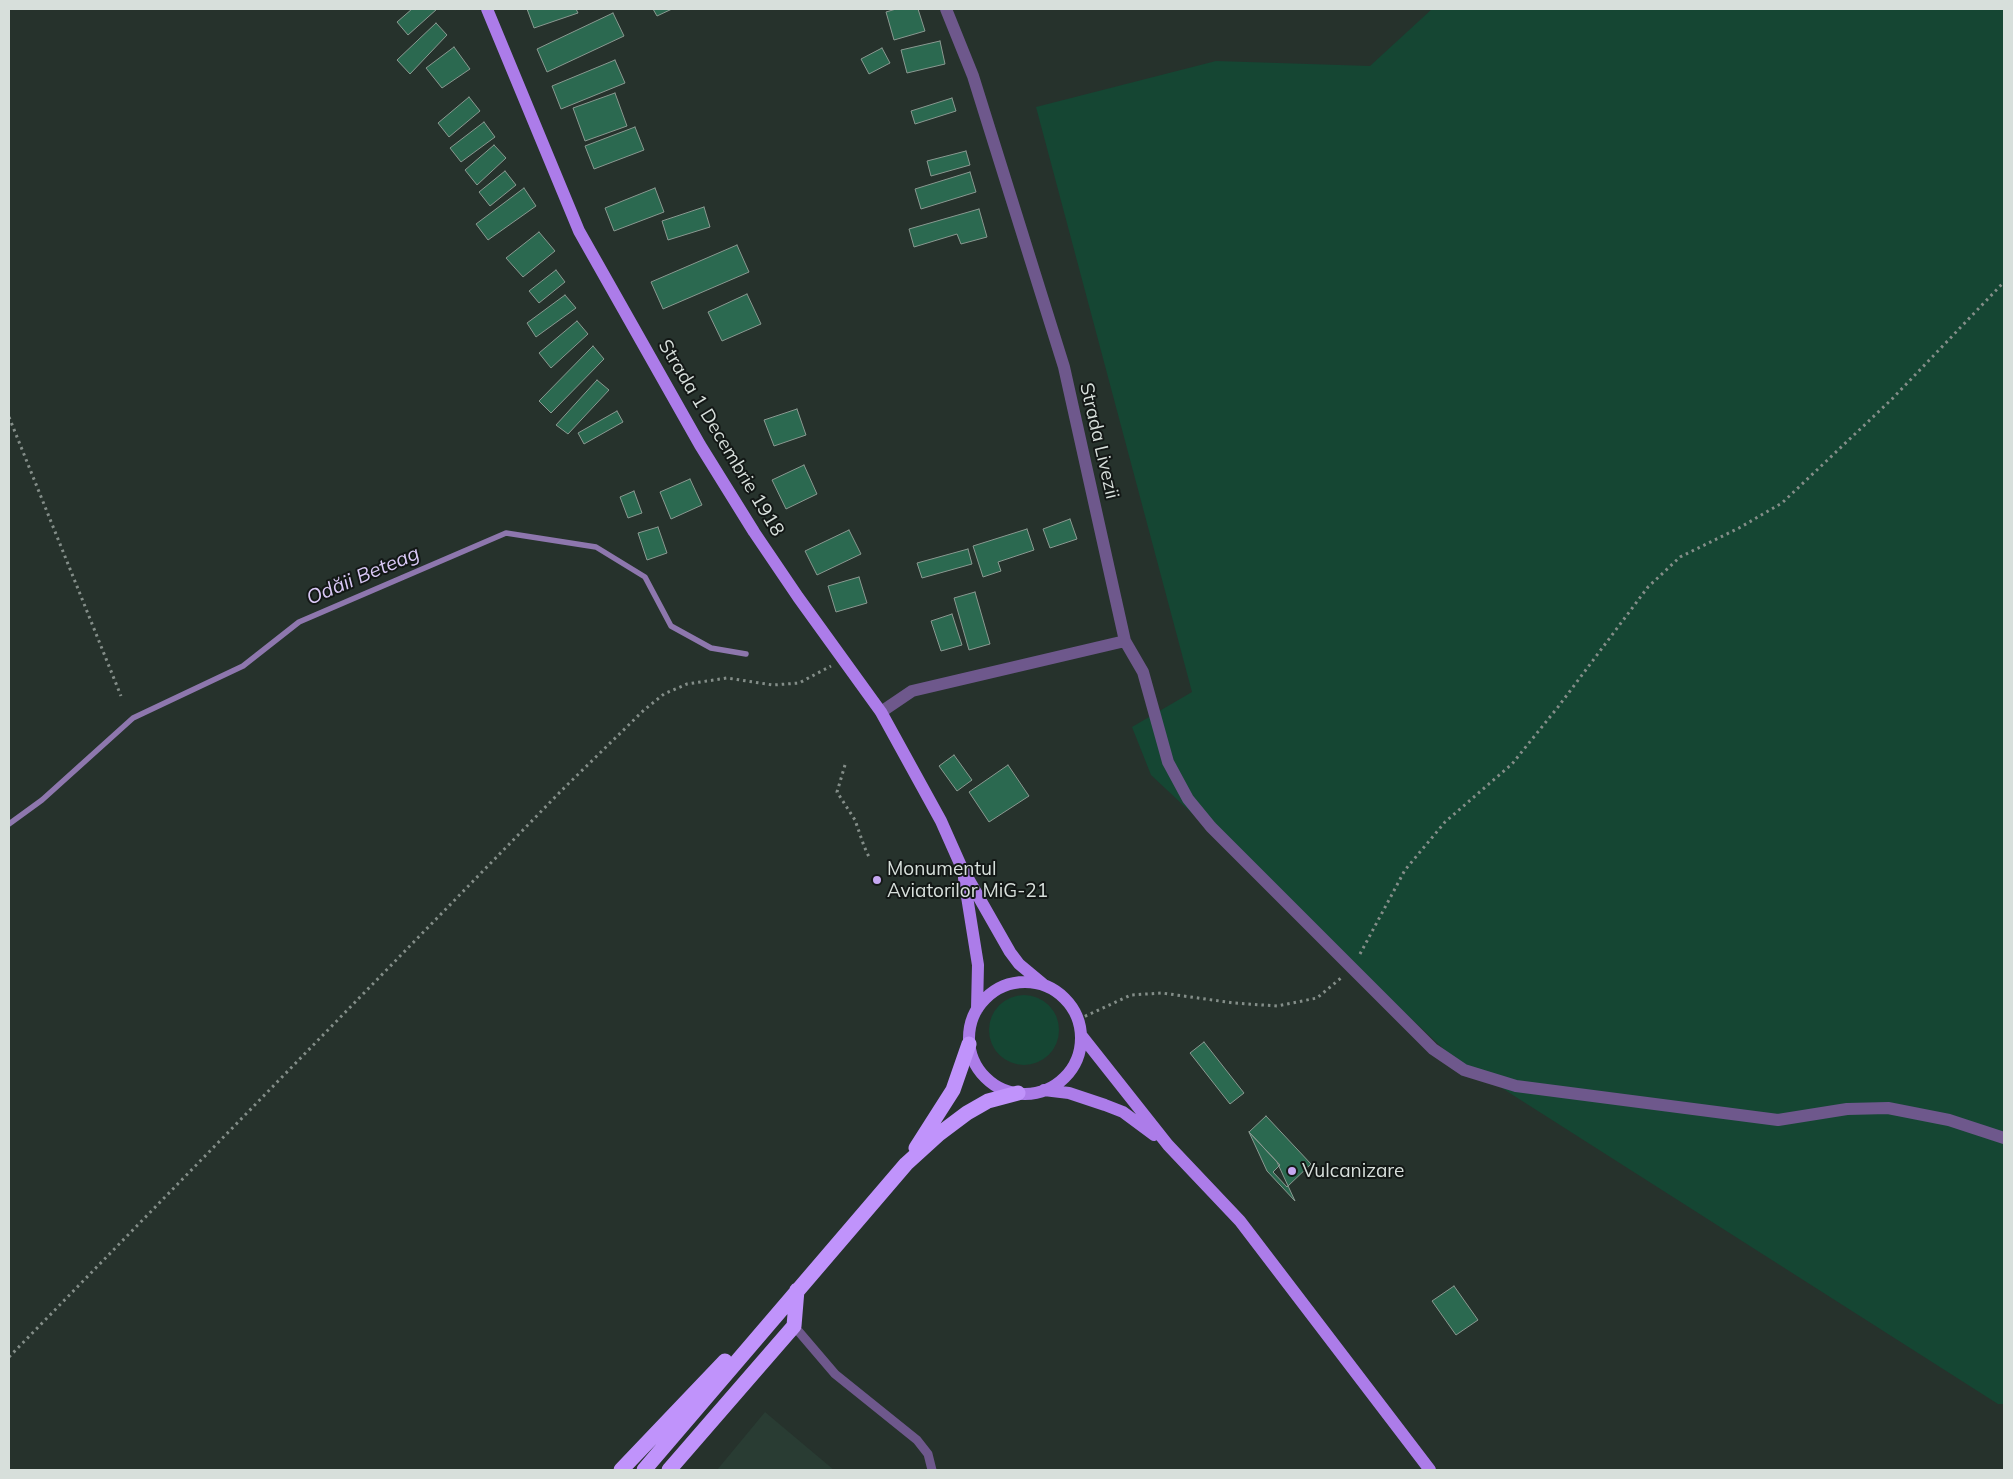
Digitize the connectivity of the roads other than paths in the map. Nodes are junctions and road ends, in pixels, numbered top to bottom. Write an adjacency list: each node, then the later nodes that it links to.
1 (487, 9): 4 (main road, Strada 1 Decembrie 1918)
2 (946, 9): 3 (street, Strada Livezii)
3 (1125, 641): 4 (street); 12 (street, Strada Livezii)
4 (881, 712): 5 (main road, Strada 1 Decembrie 1918)
5 (961, 866): 6 (main road, Strada 1 Decembrie 1918); 7 (main road, Strada 1 Decembrie 1918)
6 (1043, 984): 7 (main road); 8 (main road)
7 (977, 1010): 9 (main road)
8 (1081, 1035): 10 (main road); 13 (main road)
9 (970, 1044): 11 (main road); 14 (highway)
10 (1044, 1090): 11 (main road); 13 (main road)
11 (1018, 1093): 14 (highway)
12 (2004, 1138)
13 (1168, 1145): 21 (main road)
14 (906, 1164): 15 (highway)
15 (797, 1290): 16 (highway); 17 (highway); 18 (highway)
16 (794, 1326): 19 (highway); 20 (lane)
17 (621, 1470)
18 (644, 1470)
19 (669, 1470)
20 (932, 1470)
21 (1430, 1470)

